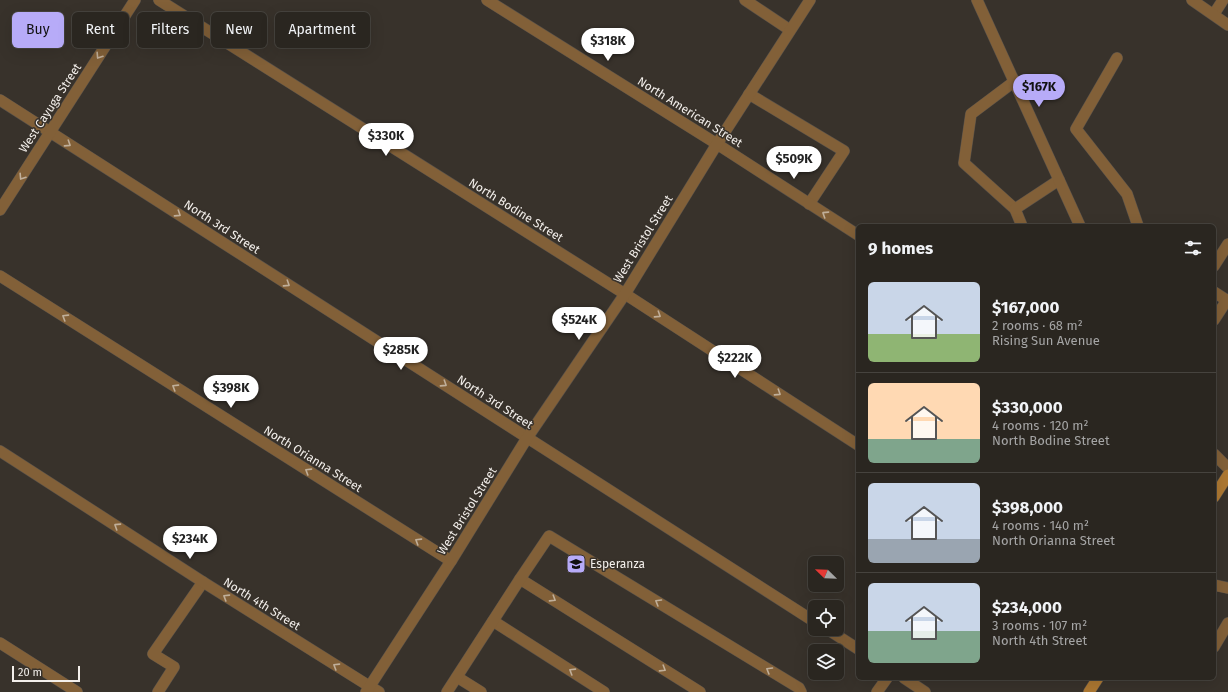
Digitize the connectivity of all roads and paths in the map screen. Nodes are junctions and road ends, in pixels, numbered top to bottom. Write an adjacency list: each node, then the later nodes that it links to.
1 (135, 0): 16 (street, West Cayuga Street, one-way to 16)
2 (159, 0): 30 (street, North Bodine Street)
3 (487, 0): 17 (street, North American Street)
4 (745, 0): 11 (street)
5 (810, 0): 11 (street, West Bristol Street)
6 (976, 0): 13 (street)
7 (1192, 0): 9 (street)
8 (1223, 0): 9 (street)
9 (1214, 14): 10 (street)
10 (1228, 25)
11 (790, 30): 14 (street, West Bristol Street)
12 (1117, 58): 24 (street)
13 (1014, 81): 18 (street); 20 (street)
14 (749, 94): 17 (street, West Bristol Street); 19 (street)
15 (0, 100): 16 (street, North 3rd Street)
16 (50, 132): 21 (street, West Cayuga Street, one-way to 21); 33 (street, North 3rd Street, one-way to 33)
17 (717, 144): 19 (street, North American Street); 30 (street, West Bristol Street)
18 (1059, 180): 20 (street); 23 (street)
19 (809, 204): 25 (street, North American Street, one-way to 19)
20 (1015, 209): 22 (street)
21 (0, 210)
22 (1021, 224)
23 (1079, 224)
24 (1137, 224)
25 (856, 234)
26 (1228, 244): 27 (street)
27 (1216, 263)
28 (0, 276): 41 (street, North Orianna Street, one-way to 28)
29 (1216, 293): 31 (street)
30 (625, 294): 33 (street, West Bristol Street); 34 (street, North Bodine Street, one-way to 34)
31 (1227, 300): 32 (street)
32 (1216, 317)
33 (527, 438): 41 (street, West Bristol Street); 46 (street, North 3rd Street)
34 (856, 444)
35 (0, 451): 43 (street, North 4th Street, one-way to 35)
36 (1216, 456): 38 (street)
37 (1216, 463): 38 (street)
38 (1228, 469)
39 (1228, 475): 40 (main road)
40 (1216, 494)
41 (451, 561): 57 (street, West Bristol Street)
42 (520, 579): 47 (street); 63 (street, one-way to 63); 64 (street, one-way to 42)
43 (203, 582): 57 (street, North 4th Street, one-way to 43); 59 (street)
44 (1216, 585): 45 (street)
45 (1228, 588)
46 (808, 618)
47 (493, 621): 53 (street); 62 (street, one-way to 47)
48 (1228, 623): 51 (street)
49 (838, 636): 52 (street)
50 (0, 643): 58 (street)
51 (1216, 644)
52 (856, 648)
53 (457, 677): 60 (street); 61 (street)
54 (886, 680): 65 (street)
55 (907, 680): 66 (street)
56 (1097, 680): 67 (main road)
57 (371, 690)
58 (77, 692)
59 (158, 692)
60 (447, 692)
61 (481, 692)
62 (604, 692)
63 (700, 692)
64 (801, 692)
65 (877, 692)
66 (925, 692)
67 (1089, 692)

